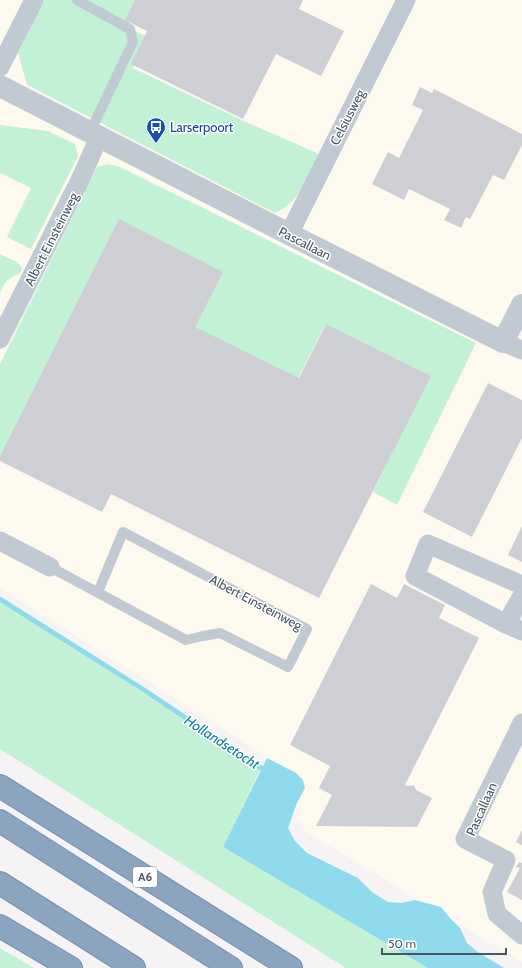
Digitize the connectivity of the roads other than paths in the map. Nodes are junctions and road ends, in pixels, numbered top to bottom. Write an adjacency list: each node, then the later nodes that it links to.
1 (34, 0): 4 (street)
2 (77, 0): 6 (lane)
3 (406, 0): 7 (street, Celsiusweg)
4 (0, 68)
5 (0, 86): 6 (street, Pascallaan)
6 (95, 135): 7 (street, Pascallaan); 9 (street, Albert Einsteinweg)
7 (289, 234): 10 (street, Pascallaan)
8 (522, 305): 10 (street)
9 (0, 339)
10 (513, 346)
11 (0, 541): 12 (street, Albert Einsteinweg)
12 (50, 567): 14 (lane, Albert Einsteinweg)
13 (522, 585): 16 (street)
14 (98, 592): 14 (lane, Albert Einsteinweg)
15 (522, 596): 16 (street)
16 (514, 628)
17 (522, 723): 22 (street, Pascallaan)
18 (0, 786): 26 (highway, A6)
19 (0, 821): 25 (highway, A6)
20 (0, 882): 24 (highway)
21 (0, 926): 23 (highway)
22 (522, 935)
23 (71, 968)
24 (134, 968)
25 (231, 968)
26 (291, 968)

